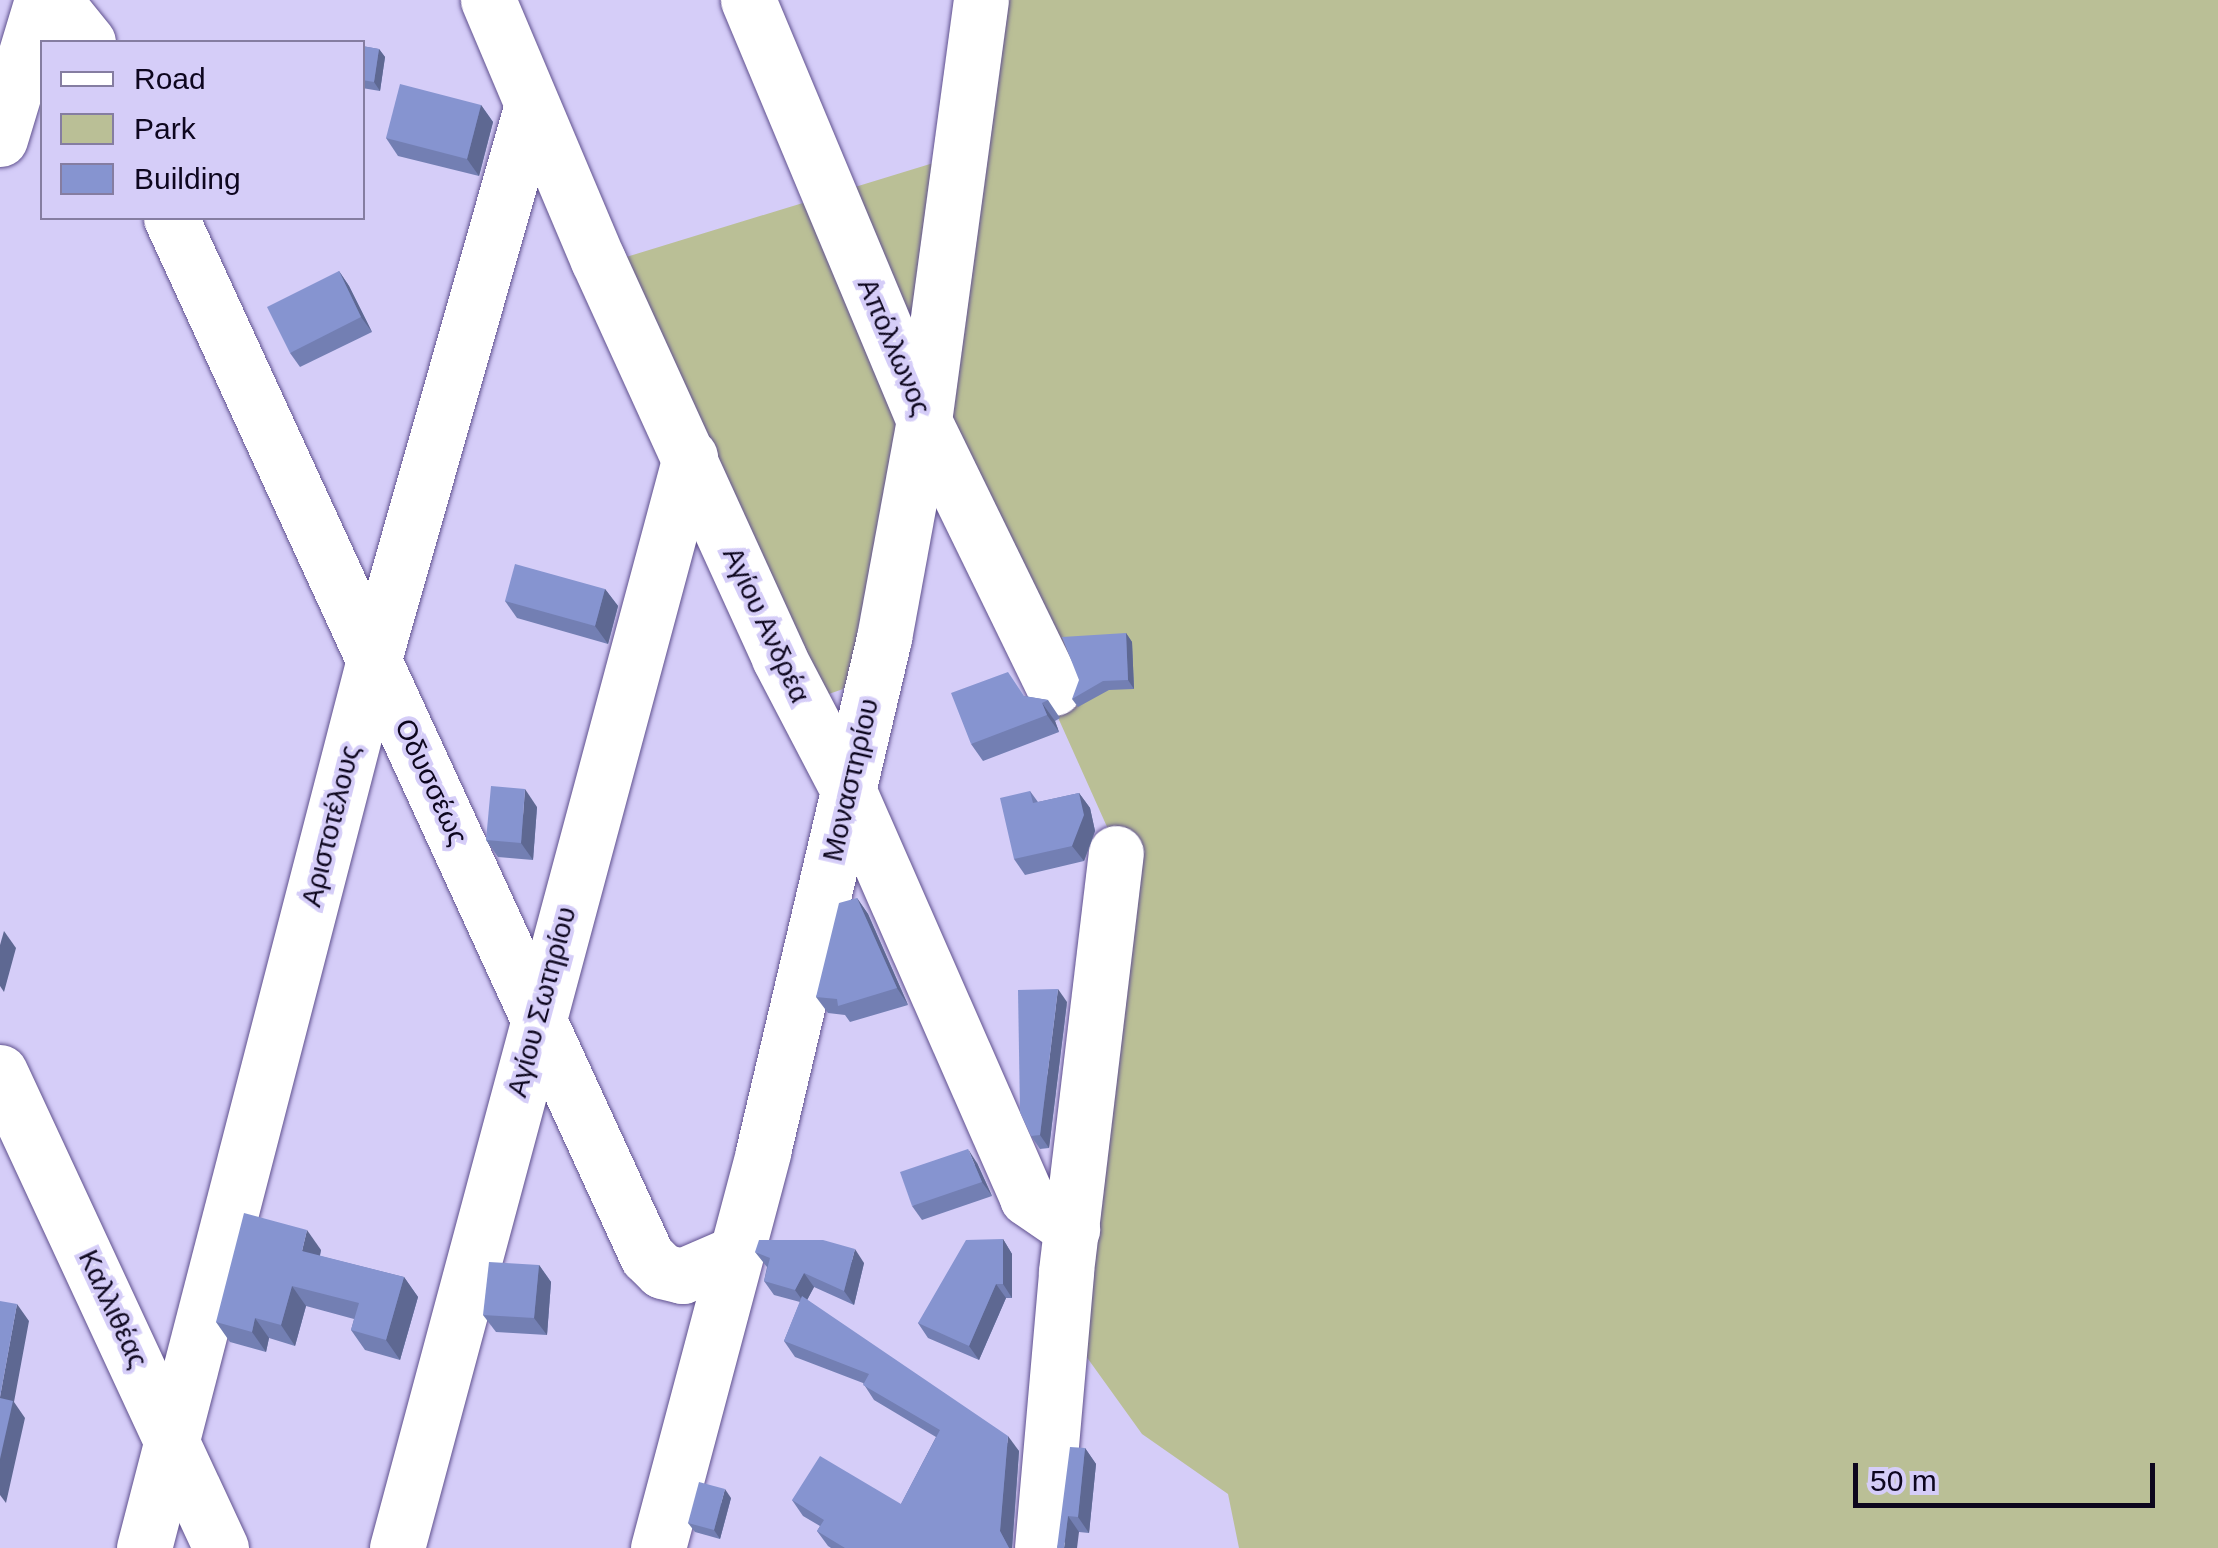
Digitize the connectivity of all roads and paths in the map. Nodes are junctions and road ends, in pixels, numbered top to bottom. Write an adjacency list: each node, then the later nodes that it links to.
1 (42, 0): 8 (street)
2 (54, 0): 6 (street)
3 (488, 0): 7 (street, Αγίου Ανδρέα)
4 (748, 0): 10 (street, Απόλλωνος)
5 (981, 0): 10 (street, Μοναστηρίου)
6 (86, 40)
7 (531, 108): 11 (street, Αγίου Ανδρέα); 12 (street, Αριστοτέλους)
8 (0, 139)
9 (172, 220): 12 (street, Οδυσσέως)
10 (924, 420): 13 (street, Απόλλωνος); 14 (street, Μοναστηρίου)
11 (690, 457): 14 (street, Αγίου Ανδρέα); 16 (street, Αγίου Σωτηρίου)
12 (374, 658): 16 (street, Οδυσσέως); 20 (street, Αριστοτέλους)
13 (1054, 688)
14 (850, 794): 18 (street, Αγίου Ανδρέα); 19 (street, Μοναστηρίου)
15 (1116, 853): 18 (street)
16 (538, 1014): 19 (street, Οδυσσέως); 23 (street, Αγίου Σωτηρίου)
17 (2, 1087): 20 (street, Καλλιθέας)
18 (1072, 1229): 25 (street)
19 (735, 1253): 24 (street, Μοναστηρίου)
20 (174, 1438): 21 (street, Αριστοτέλους); 22 (street, Καλλιθέας)
21 (144, 1548)
22 (221, 1548)
23 (397, 1548)
24 (658, 1548)
25 (1042, 1548)

